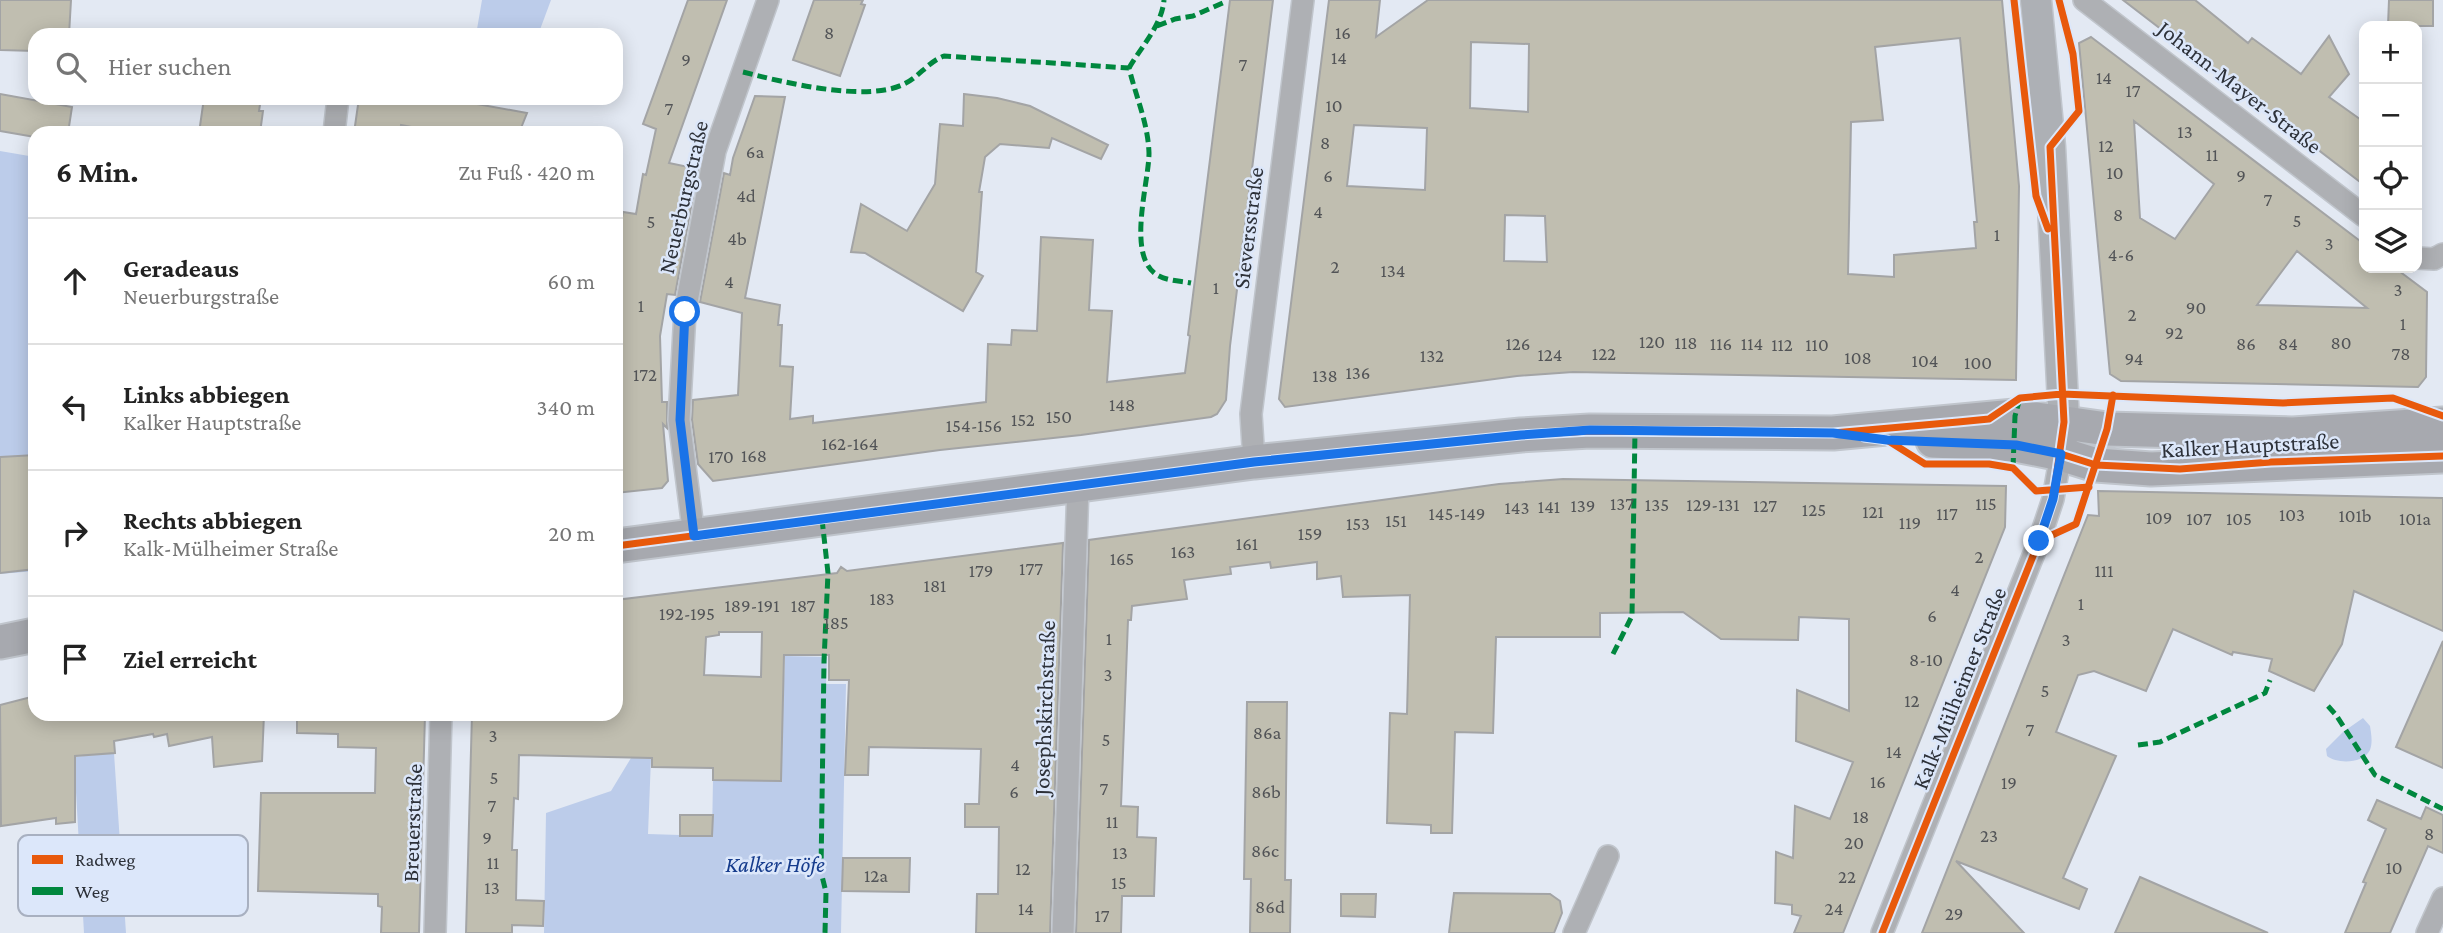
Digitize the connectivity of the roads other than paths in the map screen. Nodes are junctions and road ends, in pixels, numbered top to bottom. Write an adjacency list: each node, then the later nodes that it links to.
1 (768, 0): 15 (street, Neuerburgstraße)
2 (1303, 0): 13 (street, Sieversstraße)
3 (2036, 0): 11 (street)
4 (2084, 0): 7 (street, Johann-Mayer-Straße)
5 (337, 105): 6 (street)
6 (335, 126)
7 (2359, 212)
8 (2443, 254): 9 (street)
9 (2422, 258)
10 (2443, 424): 11 (main road, Kalker Hauptstraße)
11 (2062, 438): 12 (main road, Kalker Hauptstraße); 13 (main road, Kalker Hauptstraße); 25 (street, Kalk-Mülheimer Straße)
12 (2443, 456)
13 (1254, 462): 14 (main road, Kalker Hauptstraße)
14 (1078, 485): 15 (main road, Kalker Hauptstraße); 23 (street, Josephskirchstraße)
15 (694, 536): 16 (main road, Kalker Hauptstraße)
16 (623, 545)
17 (28, 636): 18 (main road)
18 (0, 642)
19 (441, 721): 22 (street, Breuerstraße)
20 (1608, 856): 24 (street)
21 (2443, 898): 26 (street)
22 (435, 933)
23 (1063, 933)
24 (1574, 933)
25 (1882, 933)
26 (2427, 933)

